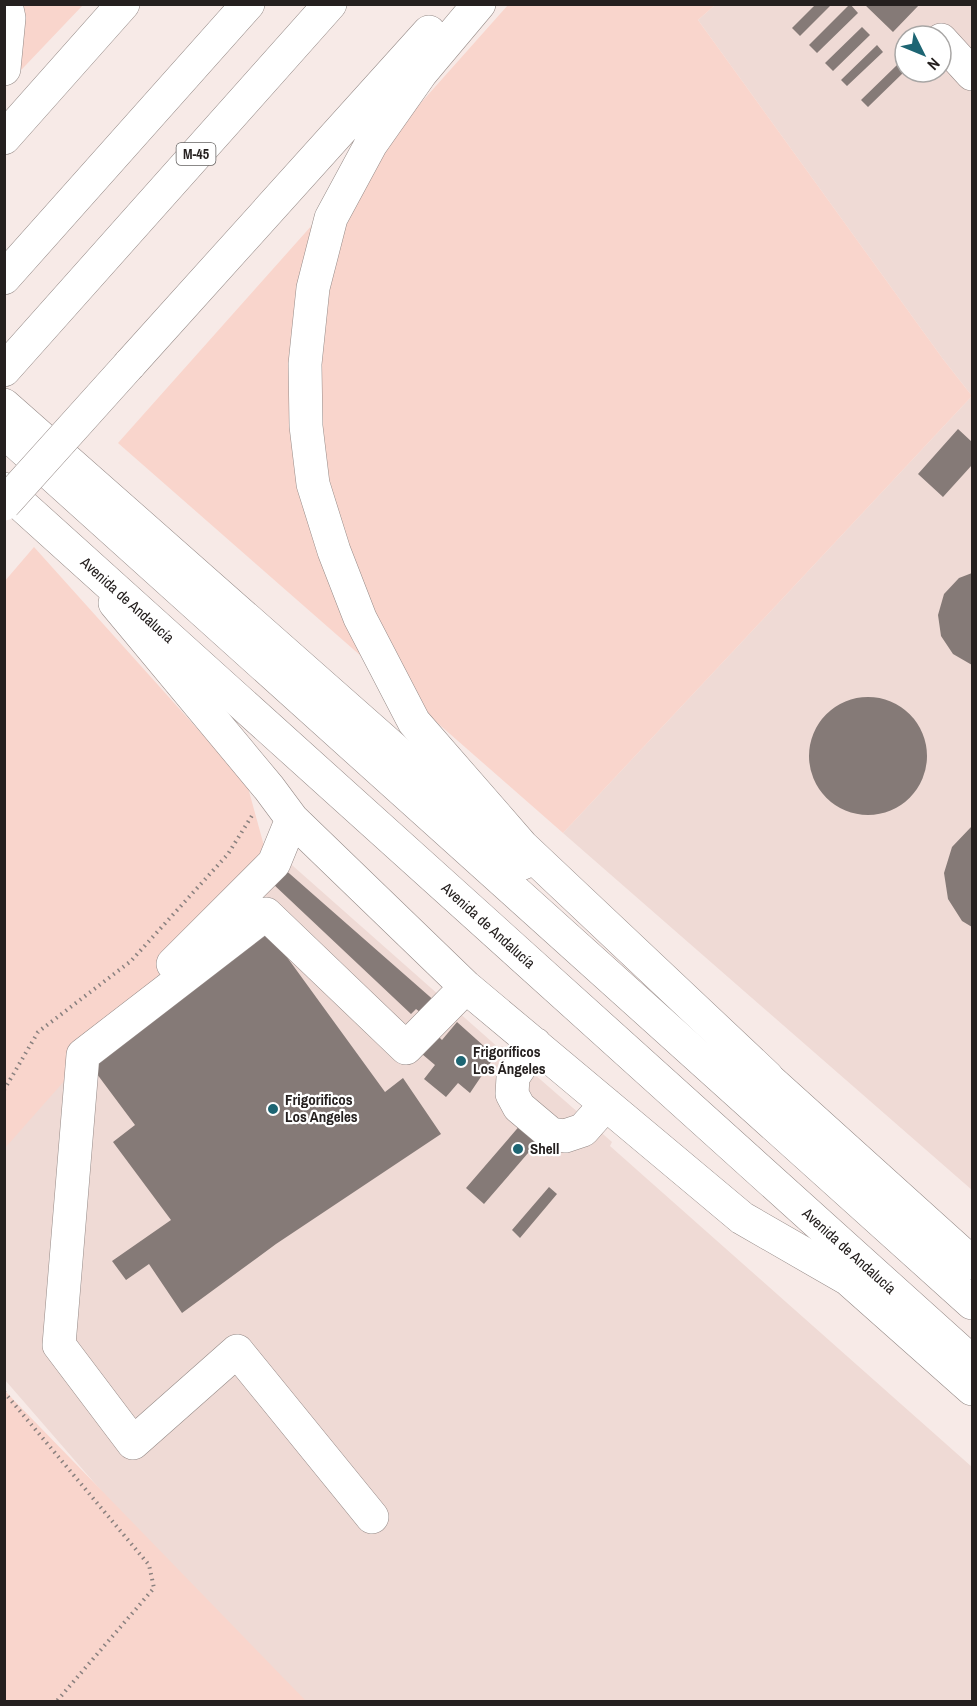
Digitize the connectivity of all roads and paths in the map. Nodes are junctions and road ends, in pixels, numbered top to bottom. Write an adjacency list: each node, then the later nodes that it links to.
1 (6, 4): 8 (main road)
2 (123, 4): 10 (main road)
3 (248, 4): 11 (main road)
4 (330, 4): 12 (main road, M-45)
5 (453, 4): 16 (main road, bridge)
6 (480, 4): 23 (main road)
7 (953, 53): 9 (main road)
8 (4, 69)
9 (972, 74)
10 (4, 138)
11 (12, 270)
12 (4, 370)
13 (4, 405): 23 (main road)
14 (7, 435): 28 (main road)
15 (4, 489): 17 (main road, Avenida de Andalucía)
16 (4, 504)
17 (68, 546): 18 (main road); 29 (main road, Avenida de Andalucía)
18 (269, 788): 19 (main road); 24 (path)
19 (292, 819): 20 (main road); 22 (main road)
20 (466, 987): 21 (main road); 22 (main road)
21 (534, 1044): 25 (main road); 25 (main road)
22 (83, 1054): 32 (main road)
23 (767, 1077): 26 (main road)
24 (4, 1090)
25 (606, 1104): 27 (main road)
26 (972, 1263)
27 (848, 1278): 29 (main road); 30 (main road)
28 (972, 1303)
29 (961, 1351)
30 (972, 1389)
31 (4, 1392): 33 (path)
32 (372, 1517)
33 (56, 1701)

